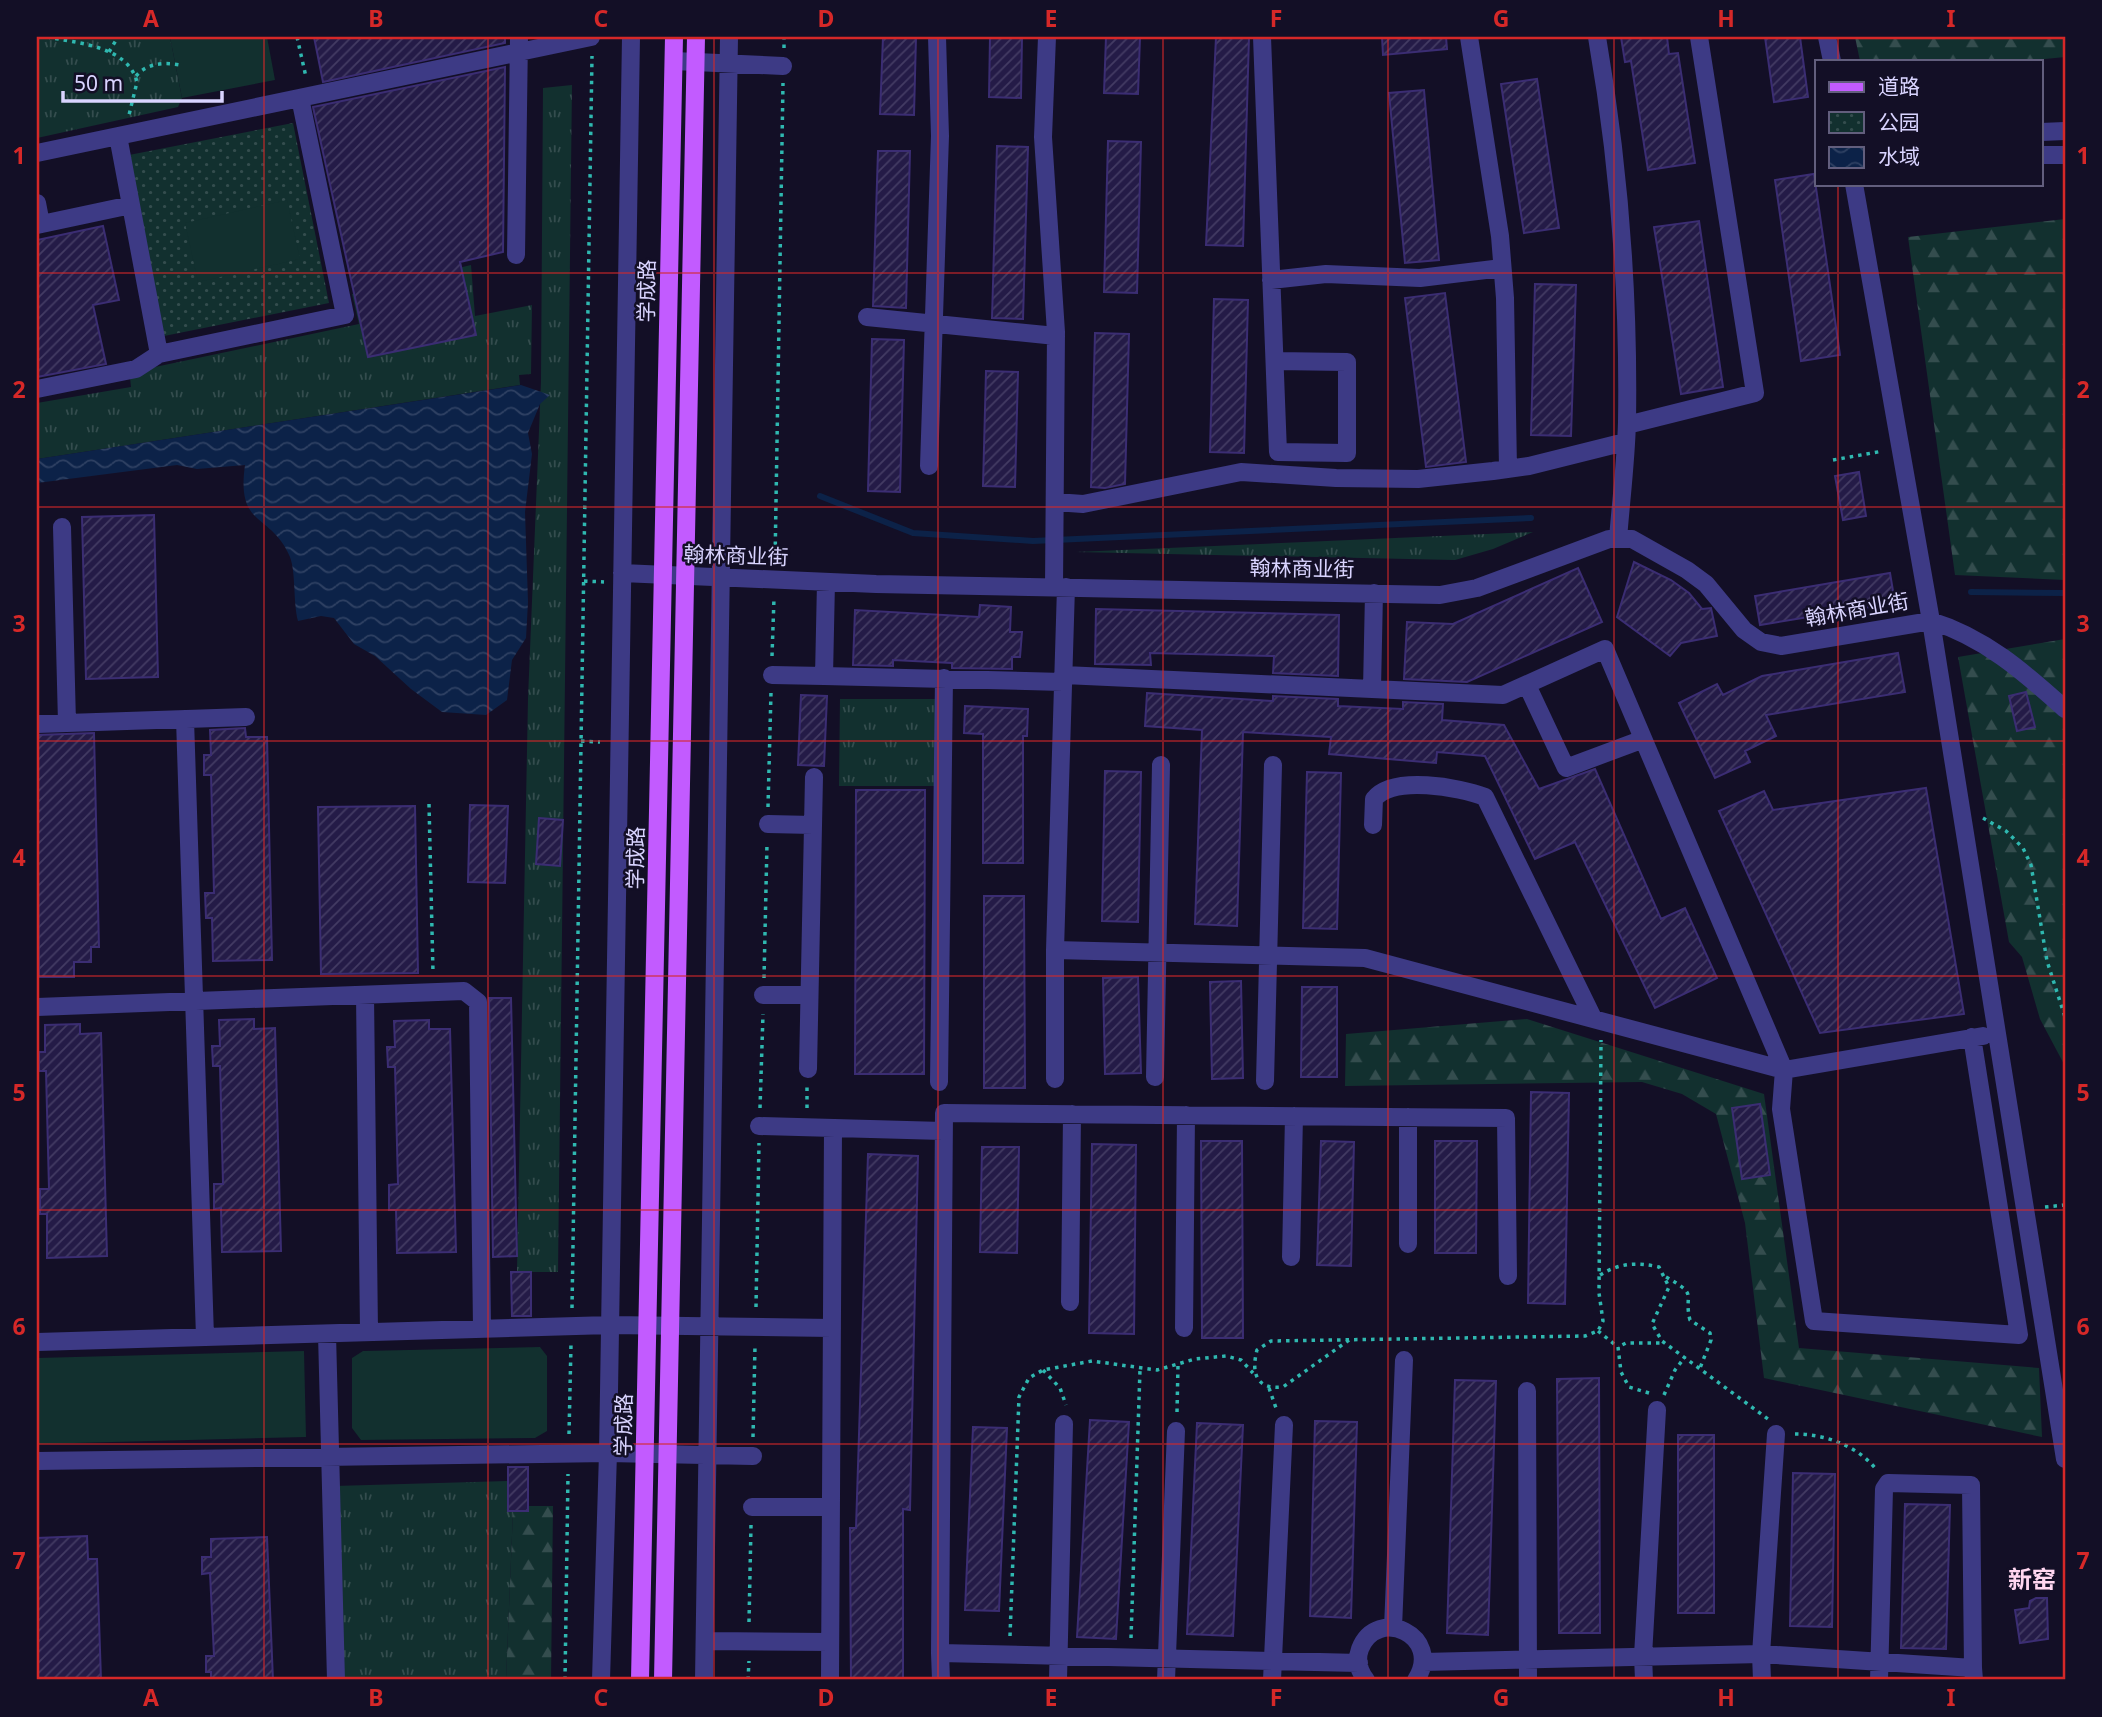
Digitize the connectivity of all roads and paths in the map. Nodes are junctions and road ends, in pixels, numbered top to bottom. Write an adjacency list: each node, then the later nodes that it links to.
1 (47, 37): 18 (path)
2 (118, 37): 18 (path)
3 (297, 37): 26 (path)
4 (631, 37): 56 (street)
5 (674, 37): 20 (main road, 学成路)
6 (696, 37): 21 (main road, 学成路)
7 (729, 37): 22 (street)
8 (784, 37): 24 (path)
9 (937, 37): 41 (street)
10 (1047, 37): 42 (street)
11 (1262, 37): 39 (street)
12 (1469, 37): 38 (street)
13 (1597, 37): 46 (street)
14 (1699, 37): 46 (street)
15 (1827, 37): 19 (street)
16 (519, 44): 17 (street); 26 (street); 37 (street)
17 (592, 44): 121 (path)
18 (109, 52): 25 (path)
19 (1832, 60)
20 (674, 61): 21 (street); 57 (main road, 学成路)
21 (695, 61): 22 (street); 58 (main road, 学成路)
22 (729, 63): 24 (street); 59 (street)
23 (180, 65): 25 (path)
24 (783, 66): 60 (path)
25 (136, 76): 29 (path)
26 (305, 97): 29 (street); 43 (street)
27 (2065, 131): 28 (street)
28 (2042, 132)
29 (118, 136): 30 (street); 35 (street)
30 (37, 153)
31 (2042, 155): 32 (street)
32 (2065, 155)
33 (1854, 186): 47 (street)
34 (37, 203): 36 (street)
35 (131, 205): 36 (street); 43 (street)
36 (39, 225)
37 (516, 255)
38 (1503, 268): 39 (street); 51 (street)
39 (1271, 280): 44 (street)
40 (867, 317): 41 (street)
41 (934, 324): 42 (street); 50 (street)
42 (1056, 336): 53 (street)
43 (159, 354): 45 (street)
44 (1275, 361): 48 (street); 48 (street)
45 (37, 389)
46 (1626, 433): 51 (street); 55 (street)
47 (1900, 447): 49 (path); 64 (street)
48 (1278, 452): 52 (street)
49 (1833, 460)
50 (929, 466)
51 (1508, 469): 52 (street)
52 (1278, 474): 53 (street)
53 (1055, 502): 62 (street)
54 (62, 527): 74 (street)
55 (1618, 539): 63 (street, 翰林商业街); 64 (street, 翰林商业街)
56 (622, 573): 57 (street, 翰林商业街); 118 (street)
57 (664, 576): 58 (street, 翰林商业街); 119 (main road, 学成路)
58 (685, 577): 59 (street, 翰林商业街); 120 (main road, 学成路)
59 (722, 579): 60 (street, 翰林商业街); 122 (street)
60 (774, 580): 61 (street, 翰林商业街); 65 (path)
61 (826, 582): 62 (street, 翰林商业街); 66 (street)
62 (1060, 587): 63 (street, 翰林商业街); 68 (street)
63 (1374, 593): 70 (street)
64 (1931, 621): 71 (street); 81 (street)
65 (772, 675): 66 (street); 82 (path)
66 (824, 676): 67 (street)
67 (944, 678): 68 (street); 102 (street)
68 (1064, 679): 70 (street); 85 (street)
69 (1527, 685): 70 (street); 76 (street); 76 (street)
70 (1372, 689)
71 (2065, 709)
72 (246, 717): 73 (street)
73 (185, 719): 74 (street); 92 (street)
74 (66, 723): 75 (street)
75 (37, 724)
76 (1642, 740): 99 (street)
77 (1161, 765): 86 (street)
78 (1273, 765): 87 (street)
79 (814, 777): 83 (street)
80 (429, 804): 88 (path)
81 (1961, 810): 94 (path); 96 (street)
82 (768, 824): 83 (street); 90 (path)
83 (813, 825): 91 (street)
84 (1373, 825): 95 (street)
85 (1055, 950): 86 (street); 101 (street)
86 (1158, 953): 87 (street); 100 (street)
87 (1268, 956): 95 (street); 103 (street)
88 (433, 993): 89 (street); 126 (street)
89 (365, 995): 92 (street); 128 (street)
90 (763, 995): 91 (street); 108 (path)
91 (809, 995): 98 (street)
92 (194, 1001): 93 (street); 130 (street)
93 (37, 1007)
94 (2065, 1017)
95 (1597, 1019): 99 (street); 114 (path)
96 (1997, 1034): 97 (street); 155 (street)
97 (1972, 1037): 99 (street); 99 (street)
98 (808, 1069): 109 (path)
99 (1784, 1070)
100 (1155, 1077)
101 (1055, 1079)
102 (939, 1082)
103 (1265, 1082)
104 (1072, 1114): 105 (street); 111 (street); 117 (street)
105 (1186, 1115): 106 (street); 125 (street)
106 (1294, 1116): 107 (street); 113 (street)
107 (1408, 1117): 112 (street); 115 (street)
108 (760, 1126): 109 (street); 123 (path)
109 (807, 1127): 110 (street)
110 (833, 1128): 111 (street); 124 (street)
111 (943, 1131): 164 (street)
112 (1408, 1244)
113 (1292, 1256)
114 (1600, 1275): 116 (path); 127 (path)
115 (1508, 1276)
116 (1666, 1277): 133 (path); 138 (path)
117 (1070, 1302)
118 (610, 1325): 119 (street); 121 (street); 148 (street)
119 (649, 1325): 120 (street); 150 (main road, 学成路)
120 (671, 1325): 122 (street); 151 (main road, 学成路)
121 (572, 1326): 126 (street); 149 (path)
122 (710, 1326): 123 (street); 152 (street)
123 (755, 1327): 124 (street); 153 (path)
124 (832, 1328): 159 (street)
125 (1184, 1328)
126 (482, 1329): 128 (street)
127 (1598, 1331): 131 (path); 134 (path)
128 (369, 1332): 129 (street)
129 (327, 1334): 130 (street); 154 (street)
130 (205, 1337): 132 (street)
131 (1349, 1340): 131 (path)
132 (37, 1342)
133 (1666, 1344): 134 (path); 135 (path)
134 (1618, 1348): 142 (path)
135 (1685, 1357): 138 (path); 142 (path)
136 (1404, 1360): 160 (street)
137 (1178, 1365): 146 (path)
138 (1700, 1368): 147 (path)
139 (1043, 1370): 144 (path)
140 (1140, 1370): 168 (path)
141 (1527, 1391): 170 (street)
142 (1665, 1392): 143 (path)
143 (1657, 1410): 167 (street)
144 (1065, 1424): 166 (street)
145 (1284, 1425): 171 (street)
146 (1176, 1432): 169 (street)
147 (1776, 1434): 157 (path); 165 (street)
148 (608, 1452): 149 (street); 150 (street); 178 (street)
149 (569, 1453): 154 (street); 177 (path)
150 (646, 1453): 151 (street); 179 (main road, 学成路)
151 (668, 1454): 152 (street); 180 (main road, 学成路)
152 (708, 1455): 153 (street); 161 (street)
153 (753, 1456)
154 (329, 1458): 156 (street); 176 (street)
155 (2065, 1459)
156 (37, 1461)
157 (1888, 1483): 173 (street); 175 (street)
158 (752, 1507): 159 (street); 162 (path)
159 (831, 1507): 163 (street)
160 (1393, 1628): 172 (street); 174 (street)
161 (705, 1641): 162 (street); 181 (street)
162 (749, 1641): 163 (street); 182 (path)
163 (830, 1642): 183 (street)
164 (940, 1653): 166 (street); 184 (street)
165 (1761, 1654): 167 (street); 173 (street); 191 (street)
166 (1058, 1656): 168 (street); 185 (street)
167 (1643, 1656): 170 (street); 190 (street)
168 (1130, 1658): 169 (street)
169 (1167, 1659): 171 (street); 186 (street)
170 (1527, 1659): 172 (street); 189 (street)
171 (1273, 1661): 174 (street); 187 (street)
172 (1423, 1662): 188 (street)
173 (1879, 1662): 175 (street); 192 (street)
174 (1363, 1672)
175 (1974, 1674)
176 (337, 1680)
177 (565, 1680)
178 (601, 1680)
179 (640, 1680)
180 (663, 1680)
181 (704, 1680)
182 (748, 1680)
183 (830, 1680)
184 (941, 1680)
185 (1058, 1680)
186 (1166, 1680)
187 (1272, 1680)
188 (1416, 1680)
189 (1528, 1680)
190 (1644, 1680)
191 (1762, 1680)
192 (1879, 1680)

